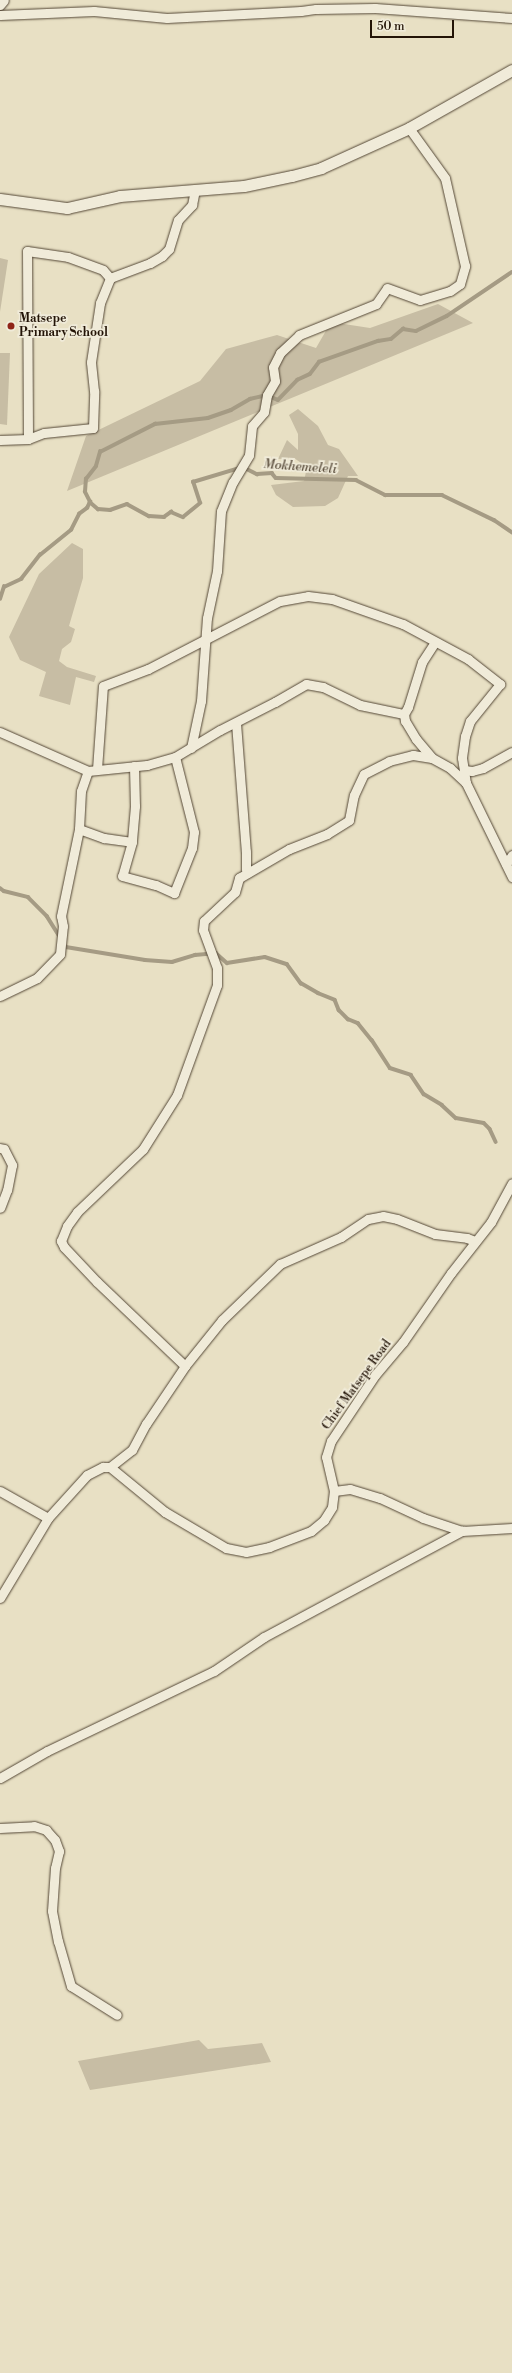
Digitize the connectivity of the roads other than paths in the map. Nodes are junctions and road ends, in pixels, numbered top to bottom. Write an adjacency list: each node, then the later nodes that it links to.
1 (4, 0): 2 (street)
2 (0, 5)
3 (0, 15): 4 (street)
4 (512, 18)
5 (512, 70): 6 (street)
6 (409, 128): 7 (street); 12 (street)
7 (195, 189): 8 (street); 9 (street)
8 (0, 199)
9 (110, 278): 10 (street); 10 (street)
10 (28, 439): 11 (street)
11 (0, 440)
12 (206, 638): 13 (street); 17 (street); 22 (street)
13 (435, 642): 14 (street); 23 (street)
14 (404, 714): 15 (street); 20 (street)
15 (236, 723): 17 (street); 29 (street)
16 (0, 732): 22 (street)
17 (191, 748): 19 (street)
18 (512, 752): 23 (street)
19 (175, 757): 21 (street); 26 (street)
20 (432, 758): 24 (street); 29 (street)
21 (134, 766): 22 (street); 26 (street)
22 (92, 770): 25 (street)
23 (464, 770): 24 (street)
24 (466, 784): 28 (street)
25 (78, 828): 26 (street); 31 (street)
26 (132, 842)
27 (512, 854): 28 (street)
28 (506, 864): 30 (street)
29 (248, 873): 36 (street)
30 (512, 877)
31 (0, 996)
32 (0, 1148): 34 (street)
33 (512, 1183): 35 (street, Chief Matsepe Road)
34 (0, 1208)
35 (475, 1242): 36 (street); 39 (street, Chief Matsepe Road)
36 (185, 1366): 37 (street)
37 (110, 1467): 39 (street, Chief Matsepe Road); 40 (street)
38 (0, 1491): 40 (street)
39 (334, 1491): 42 (street)
40 (48, 1518): 43 (street)
41 (512, 1528): 42 (street)
42 (462, 1531): 44 (street)
43 (0, 1598)
44 (0, 1778)
45 (0, 1828): 46 (street)
46 (117, 2015)

